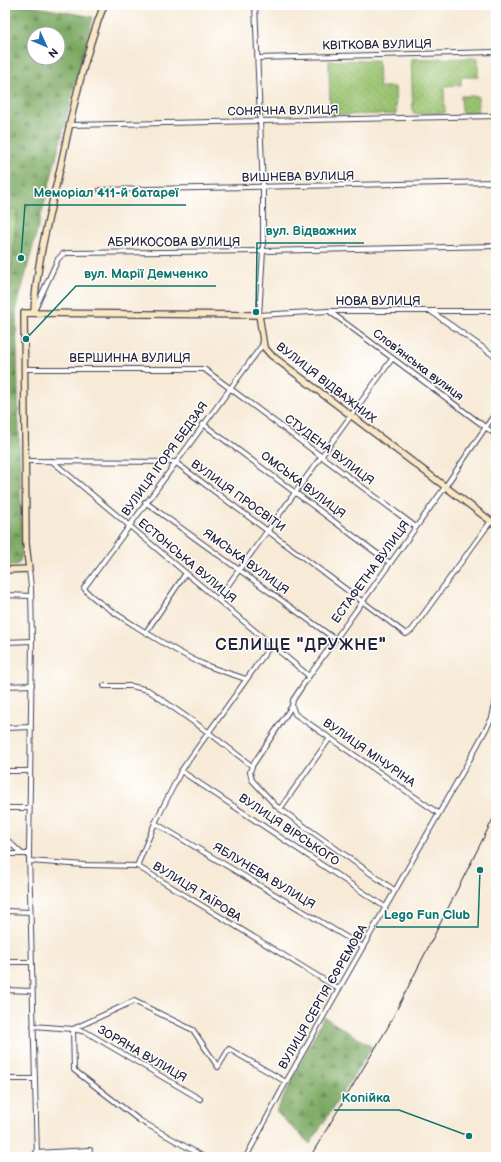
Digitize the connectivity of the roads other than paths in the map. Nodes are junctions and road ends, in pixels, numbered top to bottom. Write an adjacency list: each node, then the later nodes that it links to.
1 (104, 5): 7 (street)
2 (255, 5): 4 (street, ВУЛИЦЯ ВІДВАЖНИХ)
3 (496, 52): 4 (street, КВІТКОВА ВУЛИЦЯ)
4 (258, 58): 6 (street, ВУЛИЦЯ ВІДВАЖНИХ)
5 (496, 116): 6 (street, СОНЯЧНА ВУЛИЦЯ)
6 (261, 121): 7 (street, СОНЯЧНА ВУЛИЦЯ); 9 (street, ВУЛИЦЯ ВІДВАЖНИХ)
7 (70, 125): 16 (street)
8 (496, 182): 9 (street, ВИШНЕВА ВУЛИЦЯ)
9 (263, 188): 10 (street, ВИШНЕВА ВУЛИЦЯ); 12 (street, ВУЛИЦЯ ВІДВАЖНИХ)
10 (100, 190)
11 (496, 246): 12 (street, АБРИКОСОВА ВУЛИЦЯ)
12 (263, 251): 16 (street, АБРИКОСОВА ВУЛИЦЯ); 17 (street, ВУЛИЦЯ ВІДВАЖНИХ)
13 (328, 311): 15 (street, НОВА ВУЛИЦЯ); 17 (street, НОВА ВУЛИЦЯ); 20 (street, Словʼянська вулиця)
14 (496, 311): 15 (street, НОВА ВУЛИЦЯ)
15 (432, 312): 19 (street)
16 (34, 313): 17 (street); 21 (street)
17 (259, 315): 18 (street, ВУЛИЦЯ ВІДВАЖНИХ)
18 (263, 344): 22 (street, ВУЛИЦЯ ІГОРЯ БЕДЗАЯ); 24 (street, ВУЛИЦЯ ВІДВАЖНИХ)
19 (496, 357)
20 (392, 358): 24 (street); 26 (street, Словʼянська вулиця)
21 (24, 369): 22 (street, ВЕРШИННА ВУЛИЦЯ); 29 (street)
22 (230, 387): 25 (street, ВУЛИЦЯ ІГОРЯ БЕДЗАЯ); 28 (street, СТУДЕНА ВУЛИЦЯ)
23 (496, 412): 26 (street, ЕСТАФЕТНА ВУЛИЦЯ)
24 (351, 417): 28 (street); 32 (street, ВУЛИЦЯ ВІДВАЖНИХ)
25 (203, 424): 31 (street, ВУЛИЦЯ ІГОРЯ БЕДЗАЯ); 33 (street, ОМСЬКА ВУЛИЦЯ)
26 (486, 428): 27 (street, Словʼянська вулиця); 32 (street, ЕСТАФЕТНА ВУЛИЦЯ)
27 (496, 435)
28 (322, 457): 33 (street); 37 (street, СТУДЕНА ВУЛИЦЯ)
29 (25, 461): 30 (street, ВУЛИЦЯ ПРОСВІТИ); 40 (street)
30 (52, 462): 31 (street, ВУЛИЦЯ ПРОСВІТИ); 36 (street, ЕСТОНСЬКА ВУЛИЦЯ)
31 (175, 462): 34 (street, ВУЛИЦЯ ІГОРЯ БЕДЗАЯ); 38 (street, ВУЛИЦЯ ПРОСВІТИ)
32 (445, 487): 35 (street, ВУЛИЦЯ ВІДВАЖНИХ); 37 (street, ЕСТАФЕТНА ВУЛИЦЯ)
33 (296, 493): 38 (street); 39 (street, ОМСЬКА ВУЛИЦЯ)
34 (145, 502): 36 (street, ВУЛИЦЯ ІГОРЯ БЕДЗАЯ); 42 (street, ЯМСЬКА ВУЛИЦЯ)
35 (494, 523): 47 (street, ВУЛИЦЯ ПРОСВІТИ)
36 (128, 525): 43 (street, ЕСТОНСЬКА ВУЛИЦЯ); 48 (street, ВУЛИЦЯ ІГОРЯ БЕДЗАЯ)
37 (416, 527): 39 (street, ЕСТАФЕТНА ВУЛИЦЯ)
38 (269, 530): 42 (street); 47 (street, ВУЛИЦЯ ПРОСВІТИ)
39 (390, 563): 47 (street, ЕСТАФЕТНА ВУЛИЦЯ)
40 (28, 569): 41 (street); 45 (street)
41 (5, 570)
42 (240, 570): 46 (street); 49 (street, ЯМСЬКА ВУЛИЦЯ)
43 (186, 573): 46 (street, ЕСТОНСЬКА ВУЛИЦЯ); 48 (street)
44 (5, 595): 45 (street)
45 (31, 596): 50 (street)
46 (218, 599): 52 (street, ЕСТОНСЬКА ВУЛИЦЯ)
47 (362, 602): 49 (street, ЕСТАФЕТНА ВУЛИЦЯ)
48 (146, 632): 54 (street)
49 (335, 639): 53 (street, ЕСТАФЕТНА ВУЛИЦЯ)
50 (32, 641): 51 (street); 55 (street)
51 (5, 642)
52 (272, 645): 53 (street, ЕСТОНСЬКА ВУЛИЦЯ); 54 (street)
53 (309, 676): 59 (street, ЕСТАФЕТНА ВУЛИЦЯ)
54 (246, 679): 62 (street)
55 (32, 685): 56 (street); 61 (street)
56 (5, 686)
57 (104, 686): 62 (street)
58 (496, 700): 71 (street, ВУЛИЦЯ СЕРГІЯ ЄФРЕМОВА)
59 (292, 706): 63 (street, ВУЛИЦЯ МІЧУРІНА); 64 (street, ЕСТАФЕТНА ВУЛИЦЯ)
60 (5, 728): 61 (street)
61 (31, 728): 66 (street)
62 (208, 732): 64 (street); 67 (street)
63 (330, 738): 70 (street); 71 (street, ВУЛИЦЯ МІЧУРІНА)
64 (252, 766): 70 (street)
65 (5, 771): 66 (street)
66 (30, 771): 69 (street)
67 (181, 771): 72 (street); 80 (street, ВУЛИЦЯ ВІРСЬКОГО)
68 (5, 808): 69 (street)
69 (29, 808): 76 (street)
70 (280, 809): 79 (street)
71 (438, 813): 79 (street, ВУЛИЦЯ СЕРГІЯ ЄФРЕМОВА)
72 (155, 823): 78 (street); 83 (street, ЯБЛУНЕВА ВУЛИЦЯ)
73 (5, 838): 75 (street)
74 (5, 854): 75 (street)
75 (22, 854): 76 (street)
76 (29, 854): 77 (street)
77 (29, 861): 78 (street, ВУЛИЦЯ ТАЇРОВА); 82 (street)
78 (137, 866): 86 (street, ВУЛИЦЯ ТАЇРОВА)
79 (394, 890): 80 (street, ВУЛИЦЯ СЕРГІЯ ЄФРЕМОВА)
80 (385, 907): 83 (street, ВУЛИЦЯ СЕРГІЯ ЄФРЕМОВА)
81 (5, 911): 82 (street)
82 (30, 912): 85 (street)
83 (363, 947): 86 (street, ВУЛИЦЯ СЕРГІЯ ЄФРЕМОВА)
84 (5, 962): 85 (street)
85 (32, 962): 88 (street)
86 (339, 989): 93 (street, ВУЛИЦЯ СЕРГІЯ ЄФРЕМОВА)
87 (5, 990): 88 (street)
88 (32, 991): 89 (street)
89 (33, 1026): 90 (street); 92 (street)
90 (73, 1029): 93 (street); 94 (street, ЗОРЯНА ВУЛИЦЯ); 98 (street)
91 (5, 1079): 92 (street)
92 (34, 1079): 96 (street)
93 (286, 1082): 99 (street, ВУЛИЦЯ СЕРГІЯ ЄФРЕМОВА)
94 (200, 1099)
95 (90, 1150): 96 (street)
96 (37, 1155): 97 (street)
97 (25, 1157)
98 (204, 1157)
99 (246, 1157)

